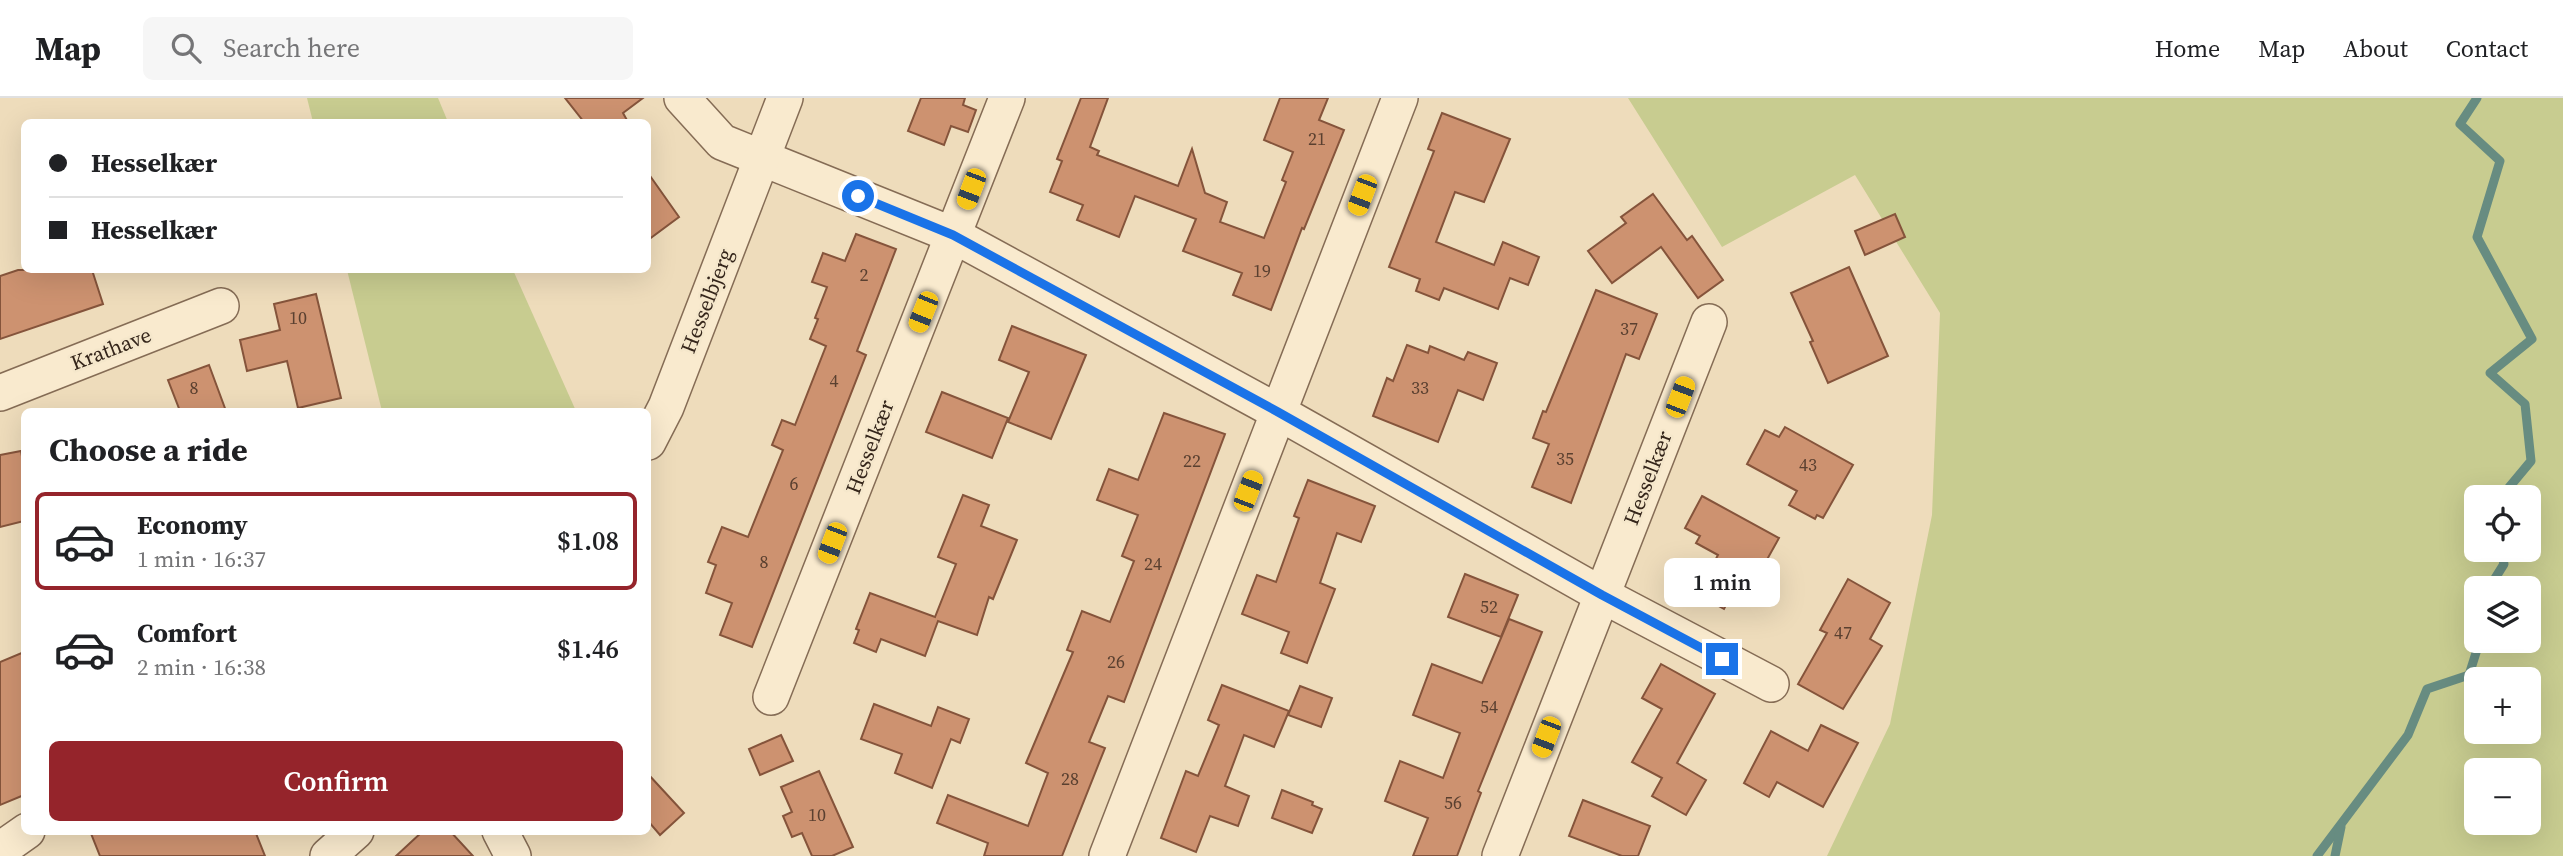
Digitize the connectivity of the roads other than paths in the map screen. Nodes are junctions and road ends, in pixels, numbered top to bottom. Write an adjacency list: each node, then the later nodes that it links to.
1 (682, 98): 5 (street)
2 (785, 98): 5 (street, Hesselbjerg)
3 (1007, 98): 6 (street, Hesselkær)
4 (1400, 98): 10 (street)
5 (762, 158): 6 (street); 11 (street, Hesselbjerg)
6 (953, 235): 10 (street); 14 (street, Hesselkær)
7 (221, 306): 9 (street, Krathave)
8 (1709, 322): 12 (street, Hesselkær)
9 (0, 393)
10 (1278, 412): 12 (street); 21 (street)
11 (651, 436)
12 (1602, 595): 13 (street); 22 (street, Hesselkær)
13 (1771, 684)
14 (771, 697)
15 (21, 835): 18 (street)
16 (352, 835): 19 (street)
17 (502, 835): 20 (street)
18 (0, 850)
19 (328, 856)
20 (513, 856)
21 (1107, 856)
22 (1500, 856)

